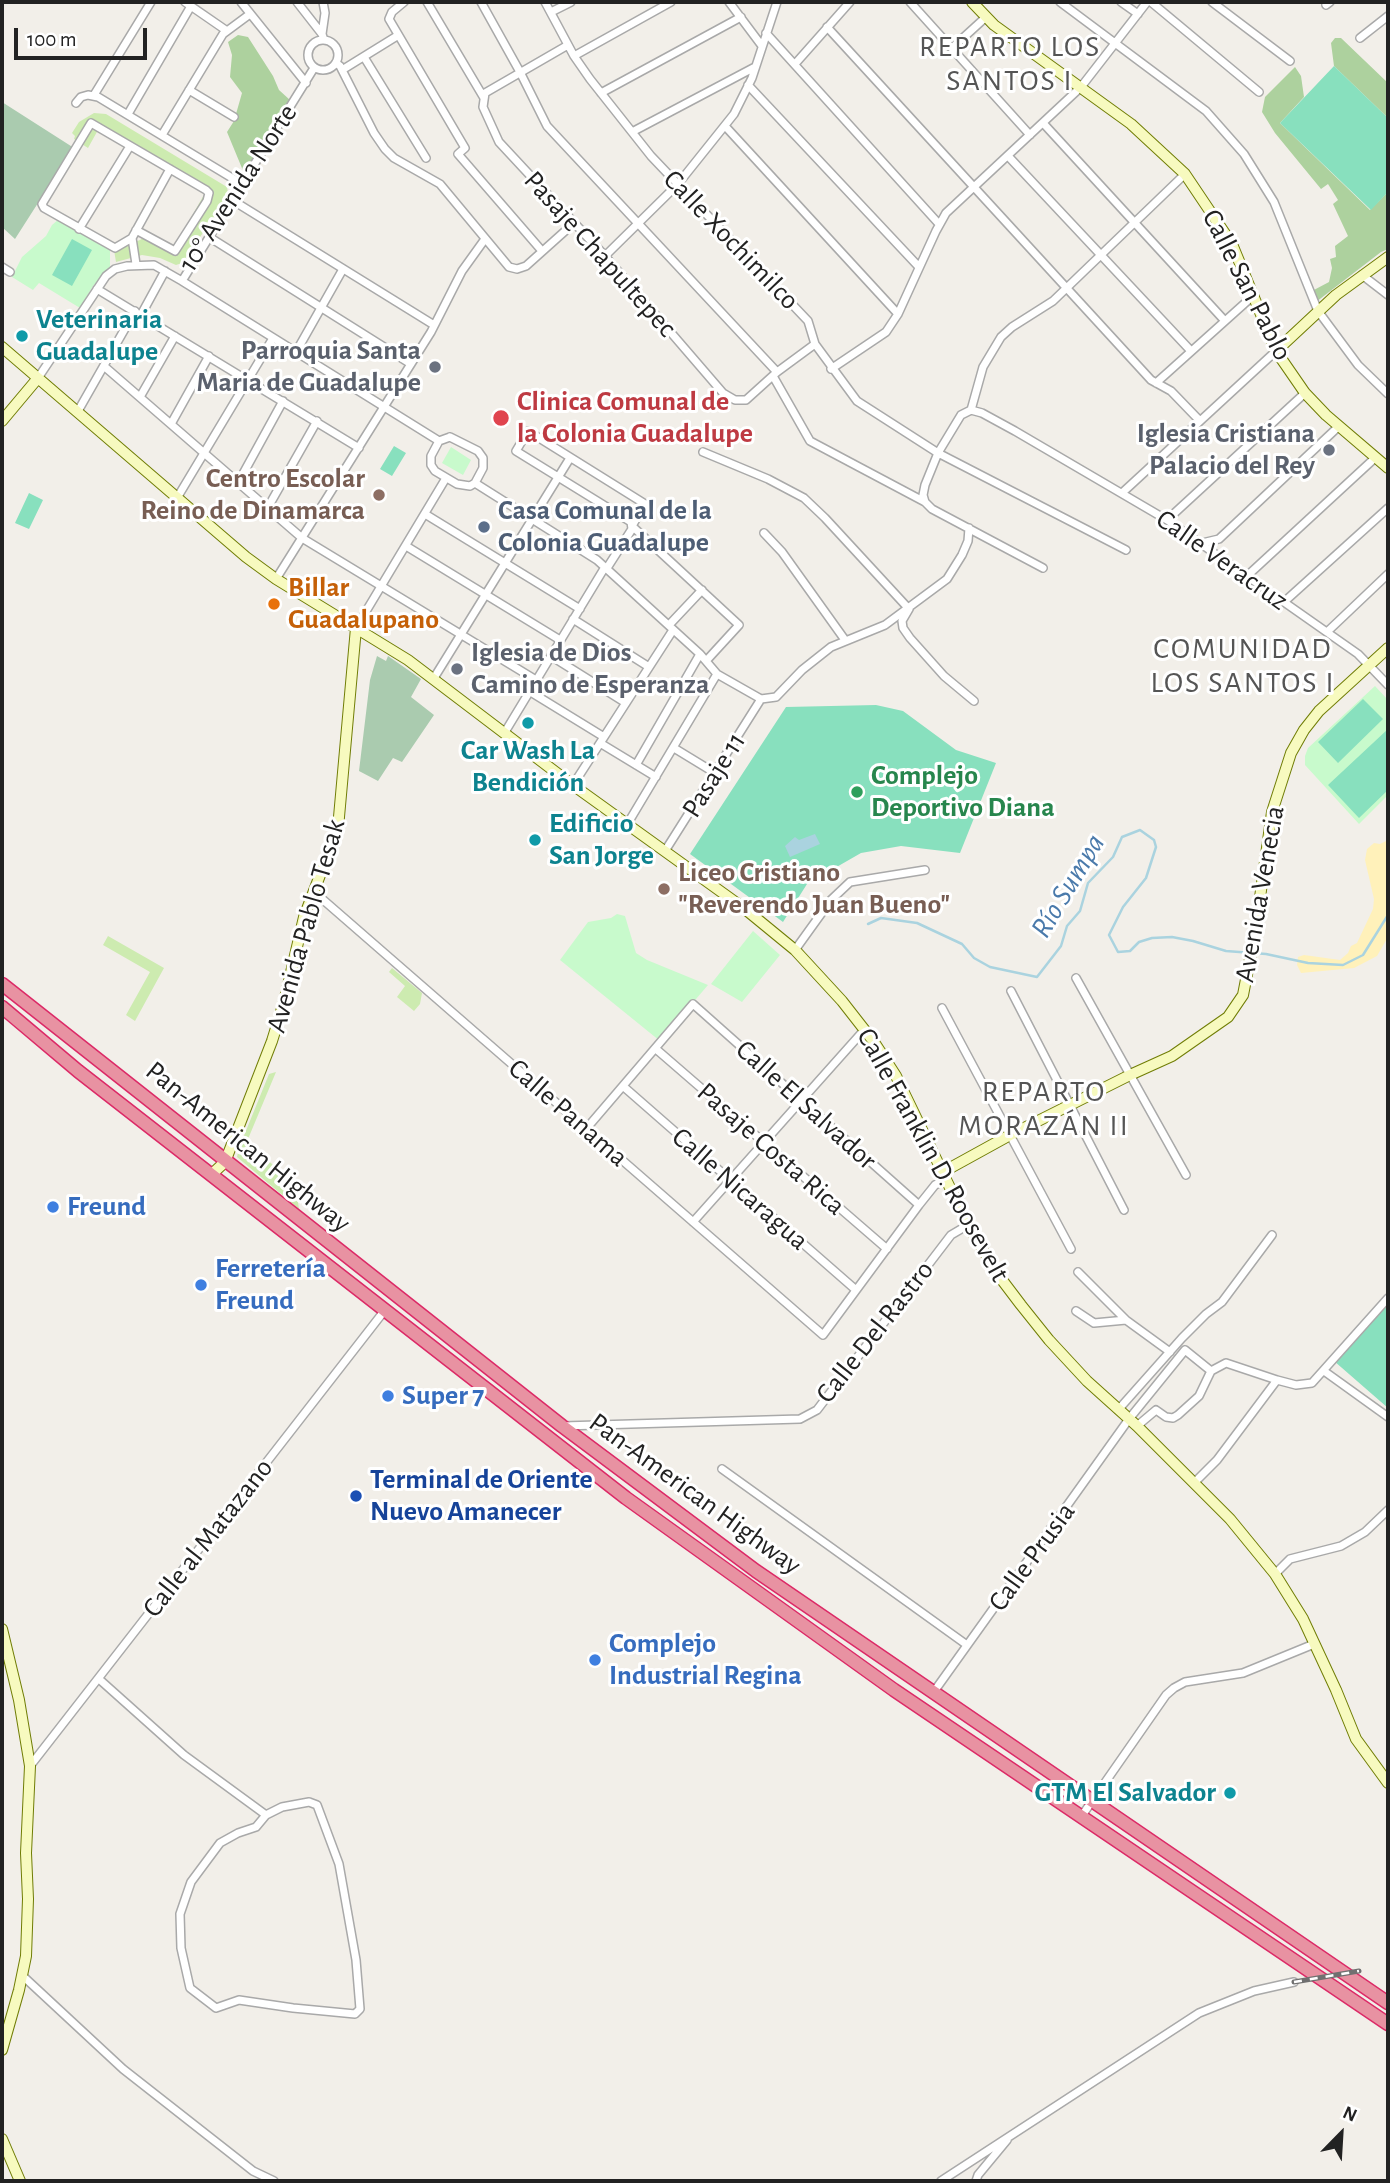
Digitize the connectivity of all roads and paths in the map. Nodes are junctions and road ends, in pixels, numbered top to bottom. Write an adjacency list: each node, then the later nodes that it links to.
1 (151, 2): 52 (street)
2 (241, 2): 22 (street)
3 (297, 2): 31 (street)
4 (323, 2): 31 (street)
5 (404, 2): 30 (street)
6 (427, 2): 53 (street, Pasaje Chapultepec)
7 (481, 2): 45 (street)
8 (545, 2): 21 (street, Calle Xochimilco)
9 (571, 2): 21 (street)
10 (671, 2): 37 (street)
11 (729, 2): 25 (street)
12 (777, 2): 29 (street)
13 (850, 2): 27 (street)
14 (911, 2): 36 (street)
15 (972, 2): 26 (street, Calle San Pablo)
16 (1060, 2): 33 (street)
17 (1121, 2): 23 (street)
18 (1149, 2): 23 (street); 50 (street)
19 (1212, 2): 39 (street)
20 (188, 4): 28 (street); 55 (street)
21 (551, 12): 34 (street, Calle Xochimilco)
22 (250, 14): 28 (street); 46 (street)
23 (1138, 14): 33 (street)
24 (1388, 16): 32 (street)
25 (741, 17): 35 (street); 51 (street)
26 (986, 17): 36 (street); 48 (street, Calle San Pablo)
27 (827, 27): 41 (street); 69 (street)
28 (227, 31): 49 (street)
29 (766, 33): 35 (street); 41 (street)
30 (397, 36): 38 (street); 79 (street)
31 (323, 37): 40 (street); 42 (street)
32 (1360, 38)
33 (1116, 43): 48 (street); 96 (street)
34 (568, 45): 37 (street, Calle Xochimilco); 45 (street)
35 (762, 46): 43 (street)
36 (952, 48): 61 (street)
37 (574, 56): 51 (street, Calle Xochimilco)
38 (364, 57): 44 (street); 64 (street)
39 (1290, 61)
40 (336, 63): 42 (street); 44 (street)
41 (795, 64): 74 (street)
42 (314, 68): 46 (street, 10° Avenida Norte)
43 (755, 68): 47 (street); 59 (street)
44 (342, 70): 78 (street)
45 (520, 72): 53 (street); 73 (street)
46 (306, 83): 67 (street, 10° Avenida Norte)
47 (748, 85): 58 (street); 85 (street)
48 (1081, 88): 57 (street); 66 (street, Calle San Pablo)
49 (189, 90): 56 (street); 60 (street)
50 (1259, 92)
51 (601, 93): 59 (street, Calle Xochimilco)
52 (94, 95): 54 (street); 55 (street)
53 (484, 98): 72 (street, Pasaje Chapultepec)
54 (76, 103)
55 (128, 114): 60 (street)
56 (234, 117)
57 (1043, 123): 61 (street); 71 (street)
58 (725, 126): 68 (street); 98 (street)
59 (632, 132): 68 (street, Calle Xochimilco)
60 (162, 135): 67 (street)
61 (1030, 135): 63 (street)
62 (130, 146): 65 (street); 75 (street); 75 (street)
63 (1008, 156): 69 (street); 80 (street)
64 (426, 158)
65 (170, 169): 76 (street); 76 (street)
66 (1185, 174): 71 (street); 93 (street, Calle San Pablo)
67 (242, 184): 70 (street, 10° Avenida Norte)
68 (678, 184): 73 (street); 103 (street, Calle Xochimilco)
69 (973, 188): 74 (street); 91 (street)
70 (232, 200): 77 (street, 10° Avenida Norte); 86 (street)
71 (1134, 222): 80 (street); 99 (street)
72 (574, 223): 79 (street); 81 (street, Pasaje Chapultepec)
73 (638, 224): 81 (street); 112 (street)
74 (939, 224): 85 (street)
75 (79, 229): 76 (street)
76 (134, 234): 83 (street)
77 (209, 237): 90 (street, 10° Avenida Norte); 95 (street)
78 (485, 239): 79 (street); 100 (street)
79 (542, 251)
80 (1101, 255): 91 (street); 105 (street)
81 (605, 256): 112 (street, Pasaje Chapultepec)
82 (1388, 257): 89 (street)
83 (136, 264): 87 (street, 10° Avenida Norte); 92 (street, 10° Avenida Norte)
84 (2, 267): 88 (street)
85 (919, 267): 98 (street)
86 (343, 269): 95 (street); 100 (street)
87 (165, 271): 90 (street, 10° Avenida Norte); 97 (street)
88 (10, 272)
89 (1362, 275): 94 (street); 96 (street)
90 (182, 281): 102 (street)
91 (1066, 286): 115 (street); 121 (street)
92 (97, 289): 97 (street); 113 (street, 10° Avenida Norte)
93 (1254, 295): 99 (street); 106 (street, Calle San Pablo)
94 (1388, 295)
95 (322, 307): 107 (street); 109 (street)
96 (1318, 311): 106 (street); 117 (street)
97 (138, 313): 101 (street); 110 (street)
98 (898, 314): 111 (street)
99 (1224, 321): 105 (street)
100 (433, 326): 109 (street)
101 (175, 336): 108 (street); 118 (street)
102 (273, 338): 107 (street); 114 (street)
103 (815, 344): 111 (street, Calle Xochimilco); 112 (street, Pasaje Chapultepec)
104 (2, 347): 113 (street, Calle Franklin D. Roosevelt)
105 (1191, 351): 115 (street)
106 (1276, 351): 116 (street, Calle San Pablo); 125 (street)
107 (296, 352): 120 (street)
108 (209, 356): 114 (street); 126 (street)
109 (411, 364): 120 (street)
110 (105, 367): 118 (street); 122 (street)
111 (831, 369): 132 (street, Calle Xochimilco)
112 (775, 374): 142 (street)
113 (38, 378): 122 (street, Calle Franklin D. Roosevelt); 123 (street)
114 (248, 380): 119 (street); 131 (street)
115 (1156, 383): 125 (street)
116 (1305, 393): 127 (street, Calle San Pablo); 147 (street)
117 (1388, 394)
118 (140, 397): 126 (street)
119 (283, 401): 124 (street); 138 (street)
120 (384, 407): 128 (street); 129 (street)
121 (971, 410): 132 (street); 140 (street, Calle Veracruz)
122 (78, 411): 141 (street, Calle Franklin D. Roosevelt)
123 (2, 421)
124 (317, 421): 129 (street); 144 (street)
125 (1200, 421): 140 (street)
126 (171, 424): 131 (street)
127 (1338, 427): 133 (street, Calle San Pablo); 152 (street)
128 (439, 441): 137 (street); 139 (street)
129 (359, 448): 151 (street)
130 (703, 452): 166 (street)
131 (204, 453): 138 (street); 141 (street)
132 (938, 453): 142 (street); 154 (street, Calle Xochimilco)
133 (1376, 457): 135 (street, Calle San Pablo); 159 (street)
134 (570, 458): 136 (street); 136 (street); 148 (street)
135 (1388, 468)
136 (559, 477): 146 (street); 148 (street)
137 (446, 478): 139 (street); 145 (street, Avenida Pablo Tesak)
138 (238, 483): 144 (street)
139 (475, 483): 146 (street)
140 (1122, 493): 147 (street, Calle Veracruz)
141 (177, 498): 160 (street, Calle Franklin D. Roosevelt)
142 (925, 502): 149 (street)
143 (1388, 508): 164 (street)
144 (267, 509): 151 (street)
145 (425, 514): 153 (street, Avenida Pablo Tesak); 155 (street)
146 (532, 519): 155 (street); 156 (street)
147 (1167, 520): 152 (street, Calle Veracruz)
148 (632, 526): 156 (street); 162 (street)
149 (969, 528): 157 (street); 166 (street)
150 (764, 533): 173 (street)
151 (302, 538): 160 (street); 161 (street)
152 (1202, 543): 159 (street, Calle Veracruz)
153 (405, 546): 161 (street, Avenida Pablo Tesak); 163 (street)
154 (1126, 550)
155 (505, 562): 163 (street); 165 (street)
156 (606, 567): 165 (street); 168 (street)
157 (1042, 569)
158 (1388, 574): 170 (street)
159 (1247, 576): 164 (street, Calle Veracruz)
160 (276, 579): 169 (street, Calle Franklin D. Roosevelt)
161 (381, 586): 169 (street, Avenida Pablo Tesak); 171 (street)
162 (702, 590): 168 (street); 176 (street)
163 (485, 594): 171 (street); 172 (street)
164 (1284, 602): 170 (street, Calle Veracruz)
165 (580, 608): 167 (street)
166 (909, 609): 173 (street); 185 (street)
167 (573, 620): 172 (street); 178 (street)
168 (671, 627): 176 (street); 178 (street)
169 (356, 628): 180 (street, Calle Franklin D. Roosevelt); 197 (street, Avenida Pablo Tesak)
170 (1327, 632): 177 (street, Calle Veracruz)
171 (461, 635): 180 (street); 181 (street)
172 (560, 640): 175 (street)
173 (845, 640): 184 (street)
174 (1388, 648): 177 (street, Avenida Venecia)
175 (551, 656): 181 (street); 186 (street)
176 (703, 658): 179 (street); 190 (street)
177 (1369, 665): 182 (street, Calle Veracruz); 209 (street, Avenida Venecia)
178 (649, 667): 186 (street)
179 (717, 674): 184 (street); 189 (street)
180 (434, 678): 187 (street, Calle Franklin D. Roosevelt)
181 (536, 680): 183 (street)
182 (1388, 685)
183 (529, 691): 187 (street); 188 (street)
184 (761, 699): 191 (street, Pasaje 11)
185 (974, 701)
186 (626, 703): 188 (street)
187 (505, 732): 193 (street, Calle Franklin D. Roosevelt)
188 (602, 740): 190 (street); 193 (street)
189 (674, 748): 191 (street); 192 (street)
190 (636, 765): 192 (street)
191 (715, 773): 195 (street, Pasaje 11)
192 (656, 777): 194 (street)
193 (573, 785): 194 (street, Calle Franklin D. Roosevelt)
194 (628, 823): 195 (street, Calle Franklin D. Roosevelt)
195 (665, 851): 198 (street, Calle Franklin D. Roosevelt)
196 (925, 870): 198 (street)
197 (313, 891): 214 (street, Calle Panama); 217 (street, Avenida Pablo Tesak)
198 (795, 950): 204 (street, Calle Franklin D. Roosevelt)
199 (1076, 978): 209 (street)
200 (2, 984): 206 (highway, Pan-American Highway)
201 (1011, 991): 213 (street)
202 (2, 1007): 207 (highway, Pan-American Highway)
203 (942, 1008): 215 (street)
204 (865, 1029): 212 (street); 220 (street, Calle Franklin D. Roosevelt)
205 (656, 1049): 210 (street); 212 (street, Calle El Salvador); 216 (street, Pasaje Costa Rica)
206 (94, 1055): 207 (highway); 208 (highway, Pan-American Highway)
207 (78, 1071): 211 (highway, Pan-American Highway)
208 (114, 1072): 211 (highway); 217 (highway, Pan-American Highway)
209 (1130, 1075): 213 (street, Avenida Venecia); 219 (street)
210 (624, 1087): 214 (street); 221 (street, Calle Nicaragua)
211 (101, 1088): 218 (highway, Pan-American Highway)
212 (801, 1101): 216 (street); 222 (street, Calle El Salvador)
213 (1070, 1105): 215 (street, Avenida Venecia); 223 (street)
214 (586, 1129): 224 (street, Calle Panama)
215 (1010, 1135): 220 (street, Avenida Venecia); 228 (street)
216 (764, 1143): 221 (street); 227 (street, Pasaje Costa Rica)
217 (225, 1162): 218 (street, Avenida Pablo Tesak); 240 (highway, Pan-American Highway)
218 (212, 1174): 232 (highway, Pan-American Highway)
219 (1186, 1175)
220 (943, 1177): 222 (street); 225 (street, Calle Franklin D. Roosevelt)
221 (731, 1180): 224 (street); 230 (street, Calle Nicaragua)
222 (919, 1205): 227 (street)
223 (1124, 1210)
224 (693, 1222): 230 (street, Calle Panama)
225 (968, 1226): 241 (street, Calle Franklin D. Roosevelt); 245 (street, Calle Del Rastro)
226 (1272, 1235): 235 (street)
227 (887, 1249): 230 (street)
228 (1071, 1249)
229 (1079, 1272): 234 (street)
230 (856, 1290)
231 (1388, 1298): 237 (street)
232 (385, 1310): 240 (highway); 248 (highway, Pan-American Highway); 257 (street, Calle al Matazano)
233 (1076, 1311): 234 (street)
234 (1126, 1320): 235 (street)
235 (1170, 1352): 241 (street)
236 (1211, 1371): 238 (street); 239 (street); 242 (street)
237 (1324, 1371): 238 (street); 243 (street)
238 (1277, 1380): 249 (street)
239 (1144, 1401): 242 (street); 244 (street)
240 (537, 1406): 245 (highway, Pan-American Highway)
241 (1118, 1410): 244 (street, Calle Franklin D. Roosevelt)
242 (1156, 1410): 244 (street)
243 (1388, 1417)
244 (1133, 1423): 249 (street, Calle Franklin D. Roosevelt); 256 (street, Calle Prusia)
245 (562, 1426): 246 (highway, Pan-American Highway)
246 (618, 1469): 248 (highway); 250 (highway, Pan-American Highway)
247 (722, 1469): 256 (street)
248 (606, 1482): 251 (highway, Pan-American Highway)
249 (1194, 1483): 253 (street, Calle Franklin D. Roosevelt)
250 (641, 1486): 251 (highway); 258 (highway, Pan-American Highway)
251 (630, 1500): 262 (highway, Pan-American Highway)
252 (1388, 1510): 253 (street)
253 (1275, 1574): 255 (street, Calle Franklin D. Roosevelt)
254 (2, 1629): 259 (street)
255 (1314, 1644): 261 (street, Calle Franklin D. Roosevelt); 263 (street)
256 (968, 1645): 258 (street, Calle Prusia)
257 (99, 1679): 259 (street, Calle al Matazano); 265 (street)
258 (933, 1693): 260 (highway, Pan-American Highway)
259 (30, 1766): 272 (street)
260 (1057, 1778): 262 (highway); 263 (highway, Pan-American Highway)
261 (1388, 1783)
262 (1045, 1793): 266 (highway, Pan-American Highway)
263 (1092, 1801): 264 (highway, Pan-American Highway); 266 (street)
264 (1104, 1809): 267 (highway); 270 (highway, Pan-American Highway)
265 (266, 1815): 265 (street)
266 (1081, 1817): 267 (highway, Pan-American Highway)
267 (1094, 1825): 271 (highway, Pan-American Highway)
268 (25, 1978): 276 (street)
269 (1294, 1982): 273 (street)
270 (1388, 2003)
271 (1388, 2024)
272 (2, 2050)
273 (1012, 2134): 277 (street); 278 (street)
274 (2, 2139): 275 (street)
275 (20, 2181)
276 (274, 2181)
277 (941, 2181)
278 (976, 2181)

